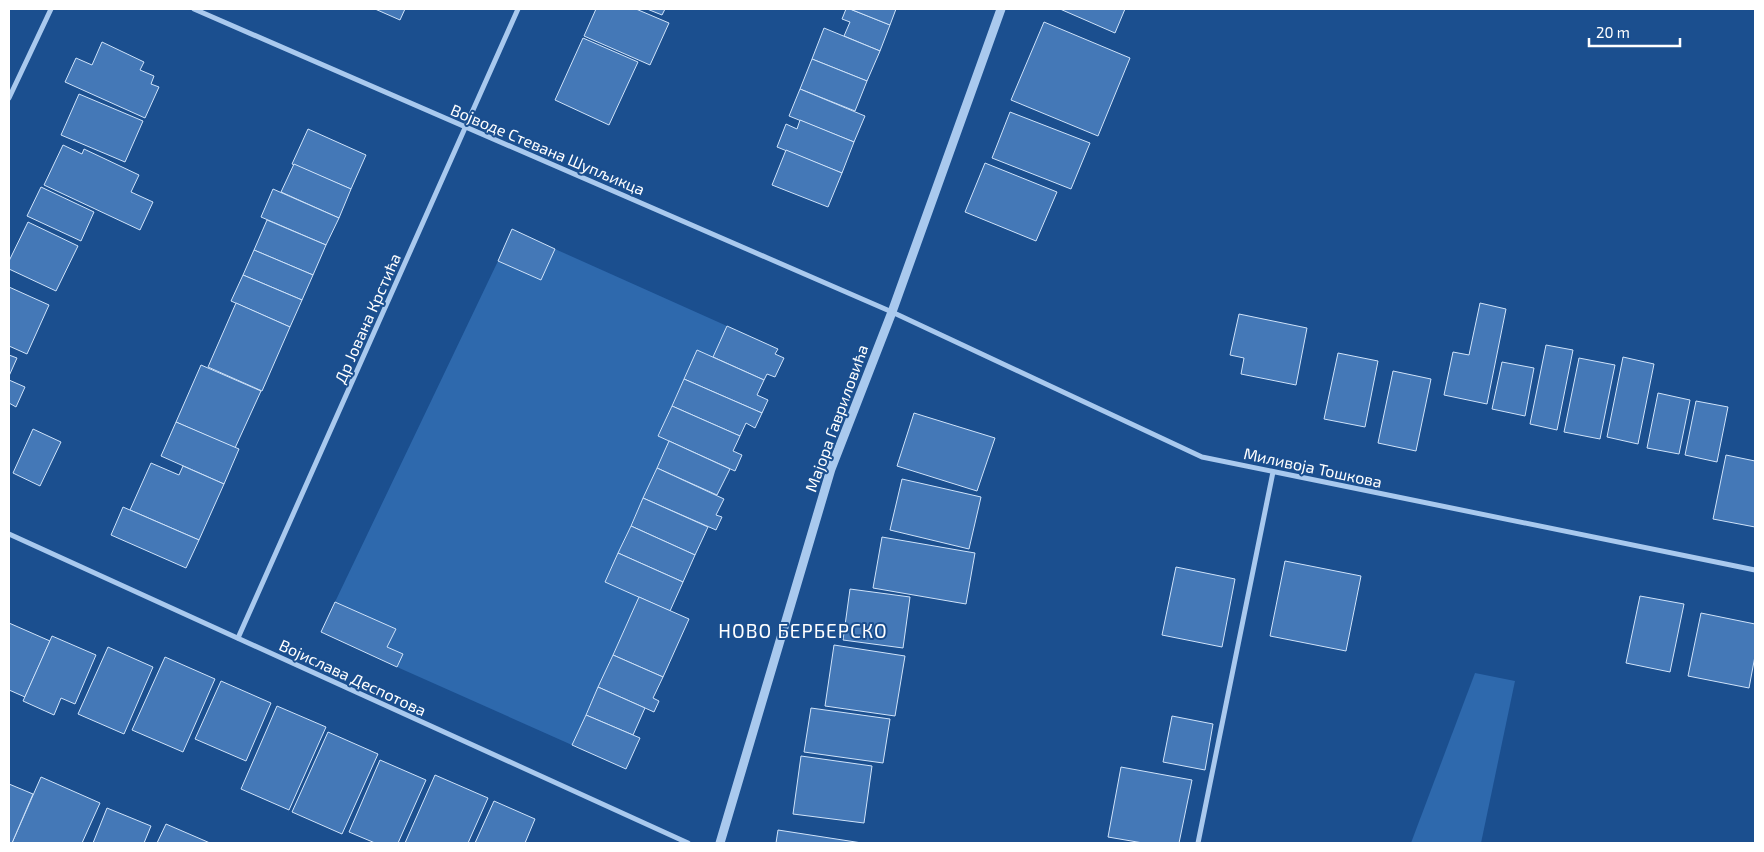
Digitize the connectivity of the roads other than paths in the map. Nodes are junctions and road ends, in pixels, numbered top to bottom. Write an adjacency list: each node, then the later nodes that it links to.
1 (51, 9): 5 (street)
2 (194, 9): 6 (street, Војводе Стевана Шупљикца)
3 (518, 9): 6 (street, Др Јована Крстића)
4 (1001, 9): 7 (street, Мајора Гавриловића)
5 (9, 98)
6 (466, 127): 7 (street, Војводе Стевана Шупљикца); 11 (street, Др Јована Крстића)
7 (892, 312): 8 (street, Миливоја Тошкова); 13 (street, Мајора Гавриловића)
8 (1273, 472): 10 (street, Миливоја Тошкова); 14 (street)
9 (9, 534): 11 (street, Војислава Деспотова)
10 (1755, 570)
11 (238, 638): 12 (street, Војислава Деспотова)
12 (688, 843)
13 (720, 843)
14 (1198, 843)

